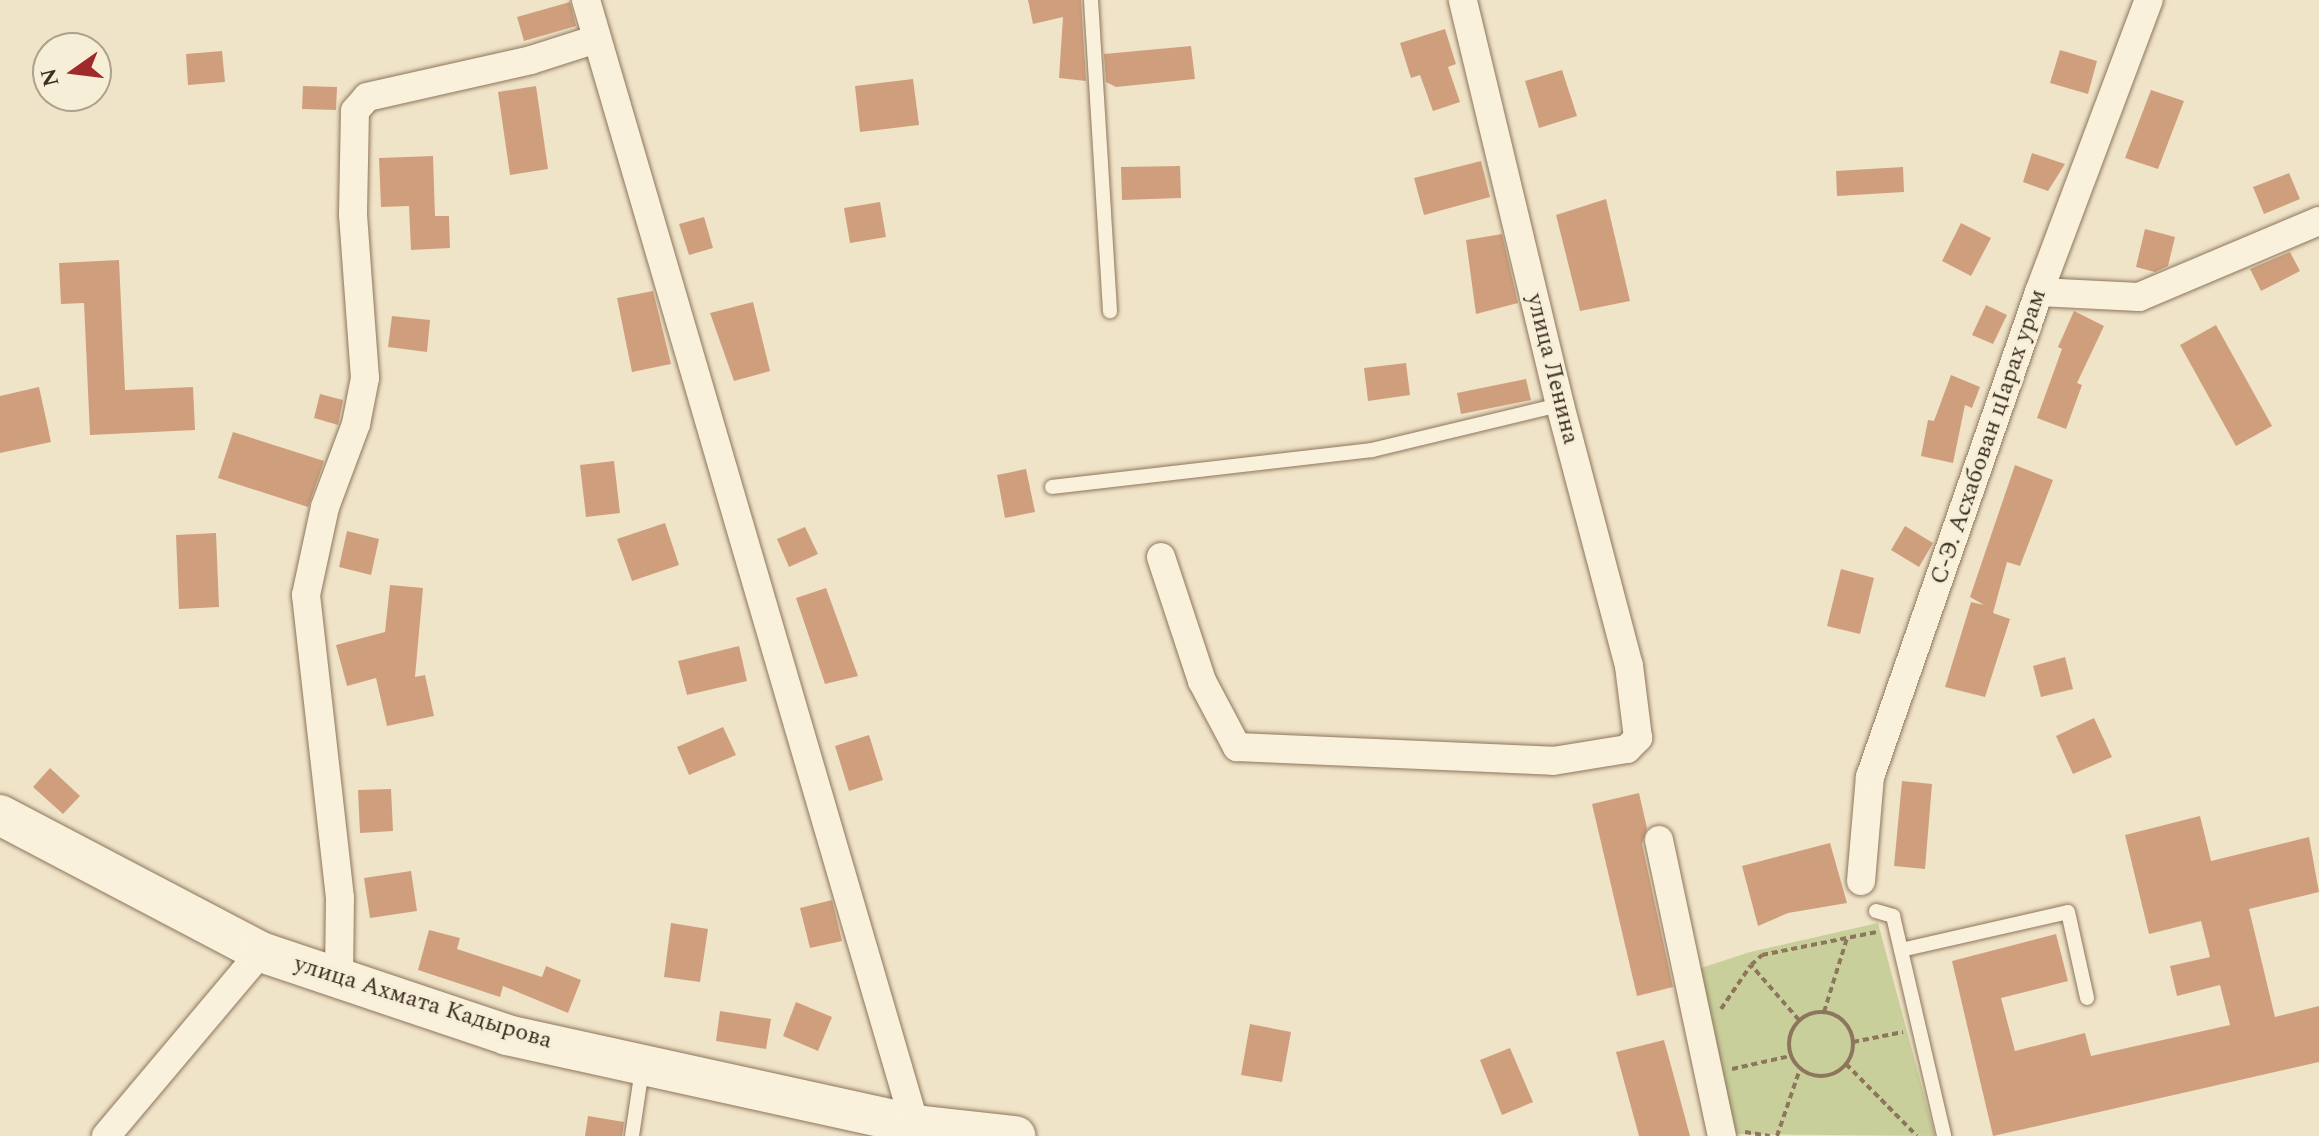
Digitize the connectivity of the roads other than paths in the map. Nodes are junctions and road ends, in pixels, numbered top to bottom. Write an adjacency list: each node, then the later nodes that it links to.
1 (586, 0): 5 (street)
2 (1091, 0): 8 (lane)
3 (1463, 0): 9 (street, улица Ленина)
4 (2149, 0): 7 (street, С-Э. Асхабован цIарах урам)
5 (597, 39): 18 (street); 21 (street)
6 (2319, 221): 7 (street)
7 (2039, 292): 14 (street, С-Э. Асхабован цIарах урам)
8 (1110, 311)
9 (1560, 405): 10 (lane); 11 (street, улица Ленина)
10 (1052, 487)
11 (1161, 557)
12 (0, 815): 17 (main road, улица Ахмата Кадырова)
13 (1659, 840): 25 (street)
14 (1861, 881)
15 (1876, 911): 16 (lane)
16 (1901, 950): 19 (lane); 26 (lane)
17 (261, 952): 18 (main road, улица Ахмата Кадырова); 22 (street)
18 (339, 978): 20 (main road, улица Ахмата Кадырова)
19 (2087, 998)
20 (643, 1065): 21 (main road, улица Ахмата Кадырова); 23 (lane)
21 (915, 1125): 24 (main road, улица Ахмата Кадырова)
22 (106, 1136)
23 (632, 1136)
24 (1015, 1136)
25 (1722, 1136)
26 (1944, 1136)

